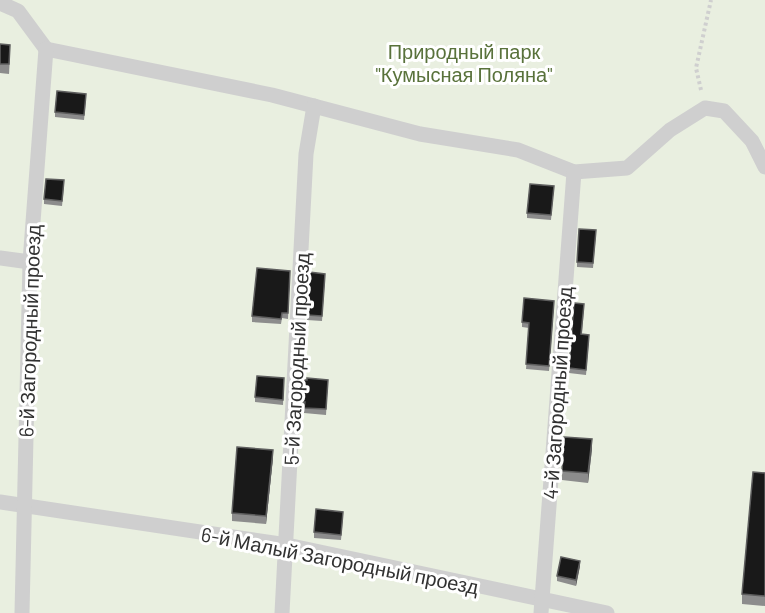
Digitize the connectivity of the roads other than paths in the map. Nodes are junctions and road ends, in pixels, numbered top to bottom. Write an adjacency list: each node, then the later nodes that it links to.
1 (0, 3): 2 (lane)
2 (46, 49): 3 (lane); 7 (lane, 6-й Загородный проезд)
3 (314, 106): 5 (lane); 10 (lane, 5-й Загородный проезд)
4 (765, 167): 5 (lane)
5 (574, 172): 11 (lane, 4-й Загородный проезд)
6 (0, 258): 7 (lane)
7 (30, 262): 9 (lane, 6-й Загородный проезд)
8 (0, 502): 9 (lane, 6-й Малый Загородный проезд)
9 (24, 506): 10 (lane, 6-й Малый Загородный проезд); 12 (lane, 6-й Загородный проезд)
10 (287, 545): 11 (lane, 6-й Малый Загородный проезд); 13 (lane, 5-й Загородный проезд)
11 (541, 607): 14 (lane, 6-й Малый Загородный проезд)
12 (22, 613)
13 (282, 613)
14 (607, 613)

